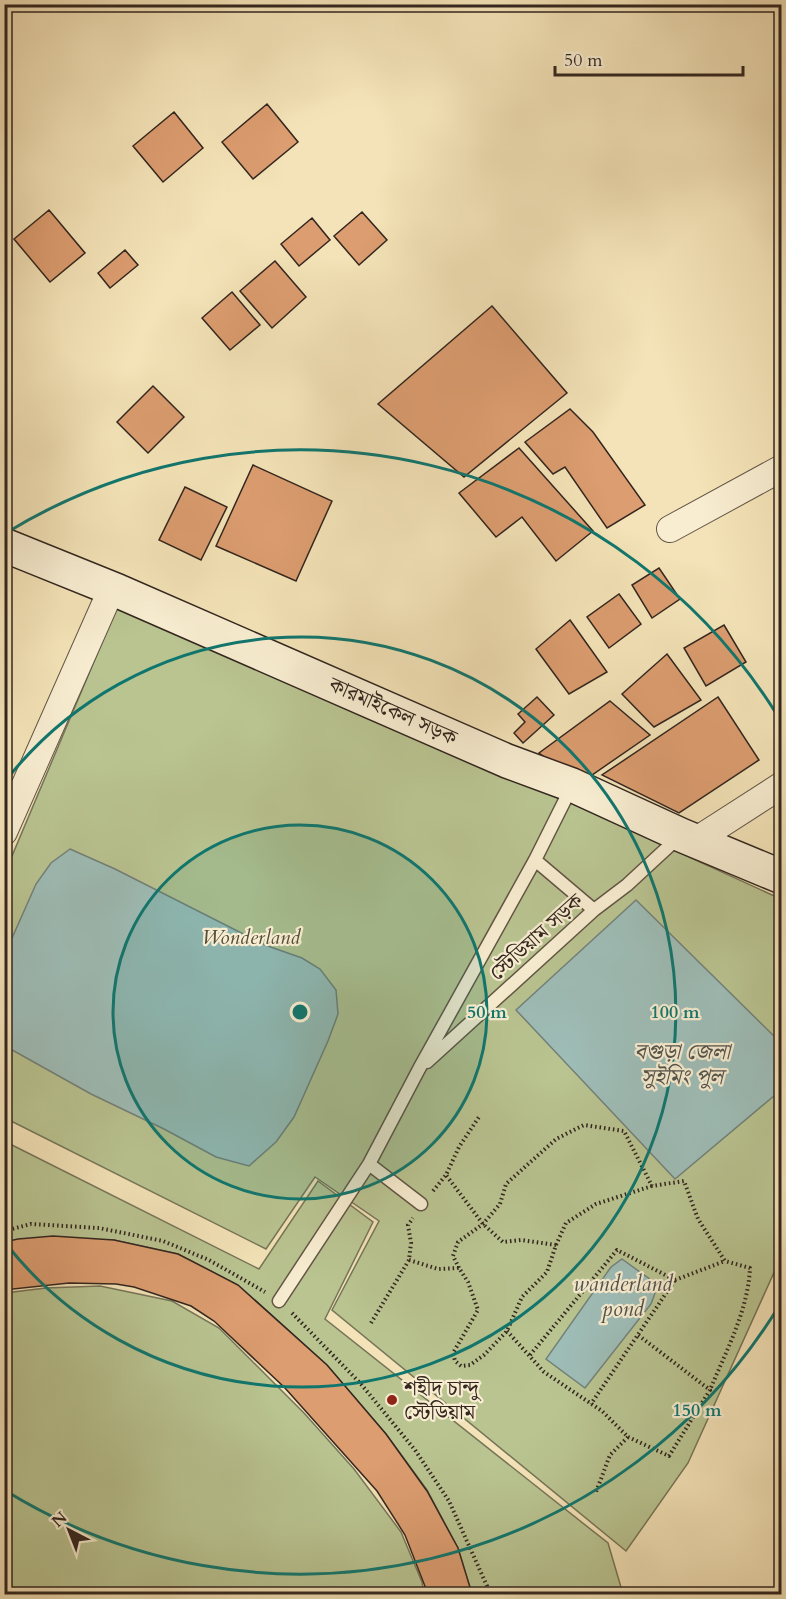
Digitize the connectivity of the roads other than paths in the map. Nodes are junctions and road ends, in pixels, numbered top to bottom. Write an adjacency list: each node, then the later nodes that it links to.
1 (782, 468): 2 (street)
2 (670, 529)
3 (4, 545): 4 (street, কারমাইকেল সড়ক)
4 (112, 588): 5 (street, কারমাইকেল সড়ক); 7 (street)
5 (572, 785): 8 (street, কারমাইকেল সড়ক); 9 (lane, স্টেডিয়াম সড়ক)
6 (782, 785): 8 (street)
7 (4, 832)
8 (688, 838): 10 (street, কারমাইকেল সড়ক); 11 (lane, স্টেডিয়াম সড়ক)
9 (535, 860): 11 (lane); 12 (lane, স্টেডিয়াম সড়ক)
10 (782, 877)
11 (594, 910): 12 (lane, স্টেডিয়াম সড়ক)
12 (419, 1069): 13 (lane, স্টেডিয়াম সড়ক)
13 (369, 1164): 14 (lane); 15 (lane, স্টেডিয়াম সড়ক)
14 (422, 1204)
15 (279, 1301)

